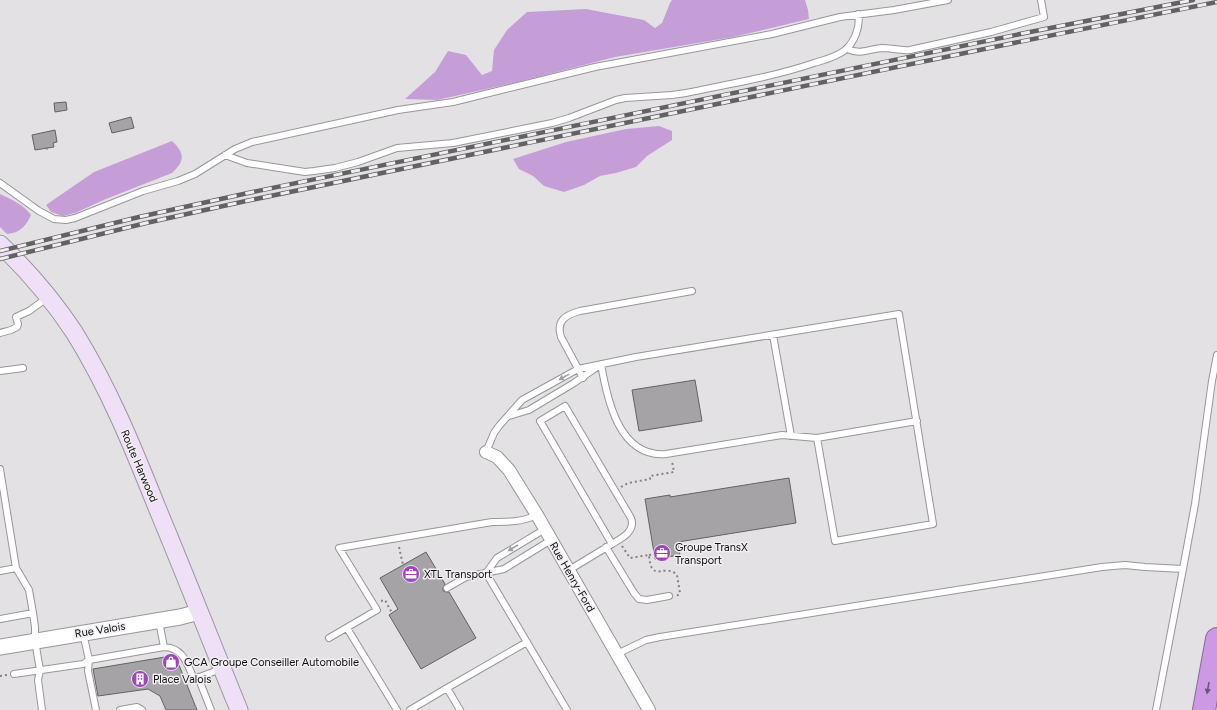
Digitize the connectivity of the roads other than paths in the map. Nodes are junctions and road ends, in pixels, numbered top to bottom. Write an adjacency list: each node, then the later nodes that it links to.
1 (948, 0): 3 (lane)
2 (1041, 0): 4 (lane)
3 (858, 14): 4 (lane); 5 (lane)
4 (847, 49): 5 (lane)
5 (225, 155): 6 (lane)
6 (0, 183)
7 (0, 244): 9 (main road, Route Harwood)
8 (692, 291): 15 (lane)
9 (48, 297): 10 (lane); 37 (main road, Route Harwood)
10 (0, 332)
11 (773, 335): 13 (lane); 19 (lane); 20 (lane)
12 (1217, 355): 31 (lane)
13 (601, 364): 15 (lane); 17 (lane); 20 (lane)
14 (23, 368): 16 (lane)
15 (578, 369): 17 (lane); 18 (lane, one-way to 18)
16 (0, 371)
17 (583, 378): 18 (lane)
18 (507, 417): 22 (lane)
19 (917, 422): 21 (lane); 21 (lane)
20 (791, 436): 21 (lane)
21 (817, 438)
22 (486, 452): 25 (street, Rue Henry-Ford)
23 (0, 469): 24 (lane)
24 (3, 508): 30 (lane)
25 (537, 515): 26 (street, Rue Henry-Ford); 41 (lane)
26 (545, 529): 27 (street, Rue Henry-Ford); 34 (lane, one-way to 34)
27 (551, 540): 32 (street, Rue Henry-Ford); 34 (lane)
28 (612, 544): 28 (lane); 29 (lane)
29 (606, 547): 32 (lane); 36 (lane)
30 (16, 568): 33 (lane); 38 (lane)
31 (1183, 568): 49 (lane); 67 (lane)
32 (569, 570): 49 (street, Rue Henry-Ford)
33 (0, 571)
34 (486, 573): 35 (lane); 46 (lane)
35 (447, 588)
36 (671, 596)
37 (200, 612): 40 (street, Rue Valois); 51 (main road, Route Harwood)
38 (34, 613): 39 (lane); 45 (lane)
39 (0, 619)
40 (158, 620): 42 (street, Rue Valois); 48 (lane)
41 (347, 628): 43 (lane); 62 (lane)
42 (83, 633): 45 (street, Rue Valois); 50 (lane)
43 (329, 638)
44 (1217, 639): 68 (highway, one-way to 68)
45 (35, 641): 47 (street, Rue Valois); 52 (lane)
46 (527, 642): 55 (lane); 65 (lane)
47 (0, 646)
48 (164, 647): 50 (lane); 54 (lane)
49 (617, 654): 66 (street, Rue Henry-Ford)
50 (90, 660): 52 (lane); 57 (lane)
51 (222, 668): 54 (lane); 61 (main road, Route Harwood)
52 (40, 670): 53 (lane); 56 (lane)
53 (14, 674)
54 (198, 678): 60 (lane)
55 (447, 688): 63 (lane); 64 (lane)
56 (42, 710)
57 (96, 710)
58 (120, 710): 59 (lane)
59 (142, 710)
60 (211, 710)
61 (239, 710)
62 (397, 710)
63 (410, 710)
64 (460, 710)
65 (566, 710)
66 (649, 710)
67 (1156, 710)
68 (1204, 710)

